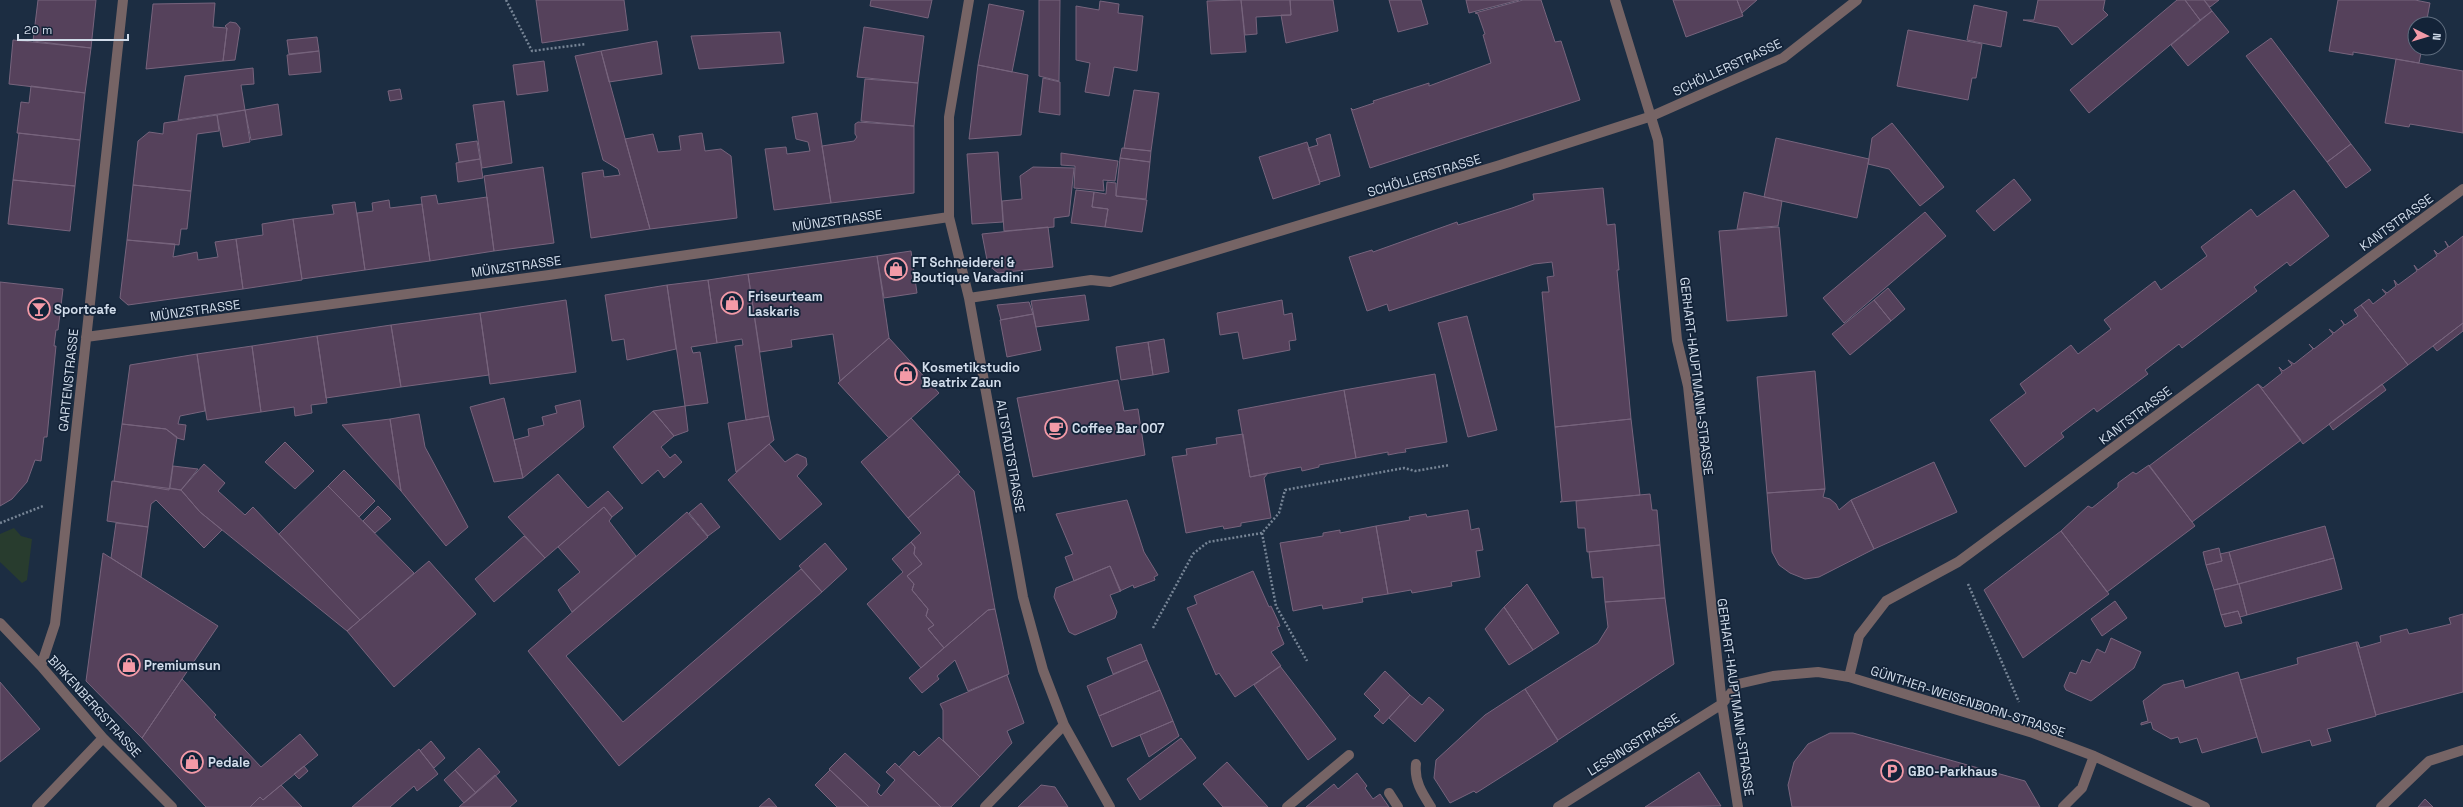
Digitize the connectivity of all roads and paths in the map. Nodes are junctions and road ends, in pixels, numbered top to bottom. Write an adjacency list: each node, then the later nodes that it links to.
1 (123, 0): 11 (street, GARTENSTRASSE)
2 (506, 0): 6 (path)
3 (969, 0): 9 (street, ALTSTADTSTRASSE)
4 (1616, 0): 7 (street, GERHART-HAUPTMANN-STRASSE)
5 (1857, 0): 7 (street, SCHÖLLERSTRASSE)
6 (586, 44)
7 (1652, 116): 10 (street, SCHÖLLERSTRASSE); 22 (street, GERHART-HAUPTMANN-STRASSE)
8 (2463, 189): 16 (street, KANTSTRASSE)
9 (949, 217): 10 (street, ALTSTADTSTRASSE); 11 (street, MÜNZSTRASSE)
10 (969, 298): 23 (street, ALTSTADTSTRASSE)
11 (86, 337): 13 (street, GARTENSTRASSE)
12 (1450, 465): 15 (path)
13 (69, 496): 14 (path); 20 (street, GARTENSTRASSE)
14 (0, 522)
15 (1262, 533): 18 (path); 19 (path)
16 (1958, 562): 21 (street, KANTSTRASSE); 24 (path)
17 (0, 623): 20 (street, BIRKENBERGSTRASSE)
18 (1153, 628)
19 (1307, 661)
20 (41, 666): 25 (street, BIRKENBERGSTRASSE)
21 (1849, 677): 22 (street, GÜNTHER-WEISENBORN-STRASSE); 24 (street, GÜNTHER-WEISENBORN-STRASSE)
22 (1722, 704): 38 (street, LESSINGSTRASSE); 39 (street, GERHART-HAUPTMANN-STRASSE)
23 (1064, 725): 33 (street); 34 (street, ALTSTADTSTRASSE)
24 (2033, 733): 28 (street, GÜNTHER-WEISENBORN-STRASSE)
25 (103, 738): 31 (street); 32 (street, BIRKENBERGSTRASSE)
26 (2463, 750): 42 (street)
27 (1349, 755): 35 (street)
28 (2094, 756): 40 (street); 41 (street, GÜNTHER-WEISENBORN-STRASSE)
29 (1416, 764): 37 (street)
30 (1389, 793): 36 (street)
31 (37, 807)
32 (172, 807)
33 (985, 807)
34 (1110, 807)
35 (1287, 807)
36 (1398, 807)
37 (1431, 807)
38 (1558, 807)
39 (1738, 807)
40 (2063, 807)
41 (2205, 807)
42 (2381, 807)

